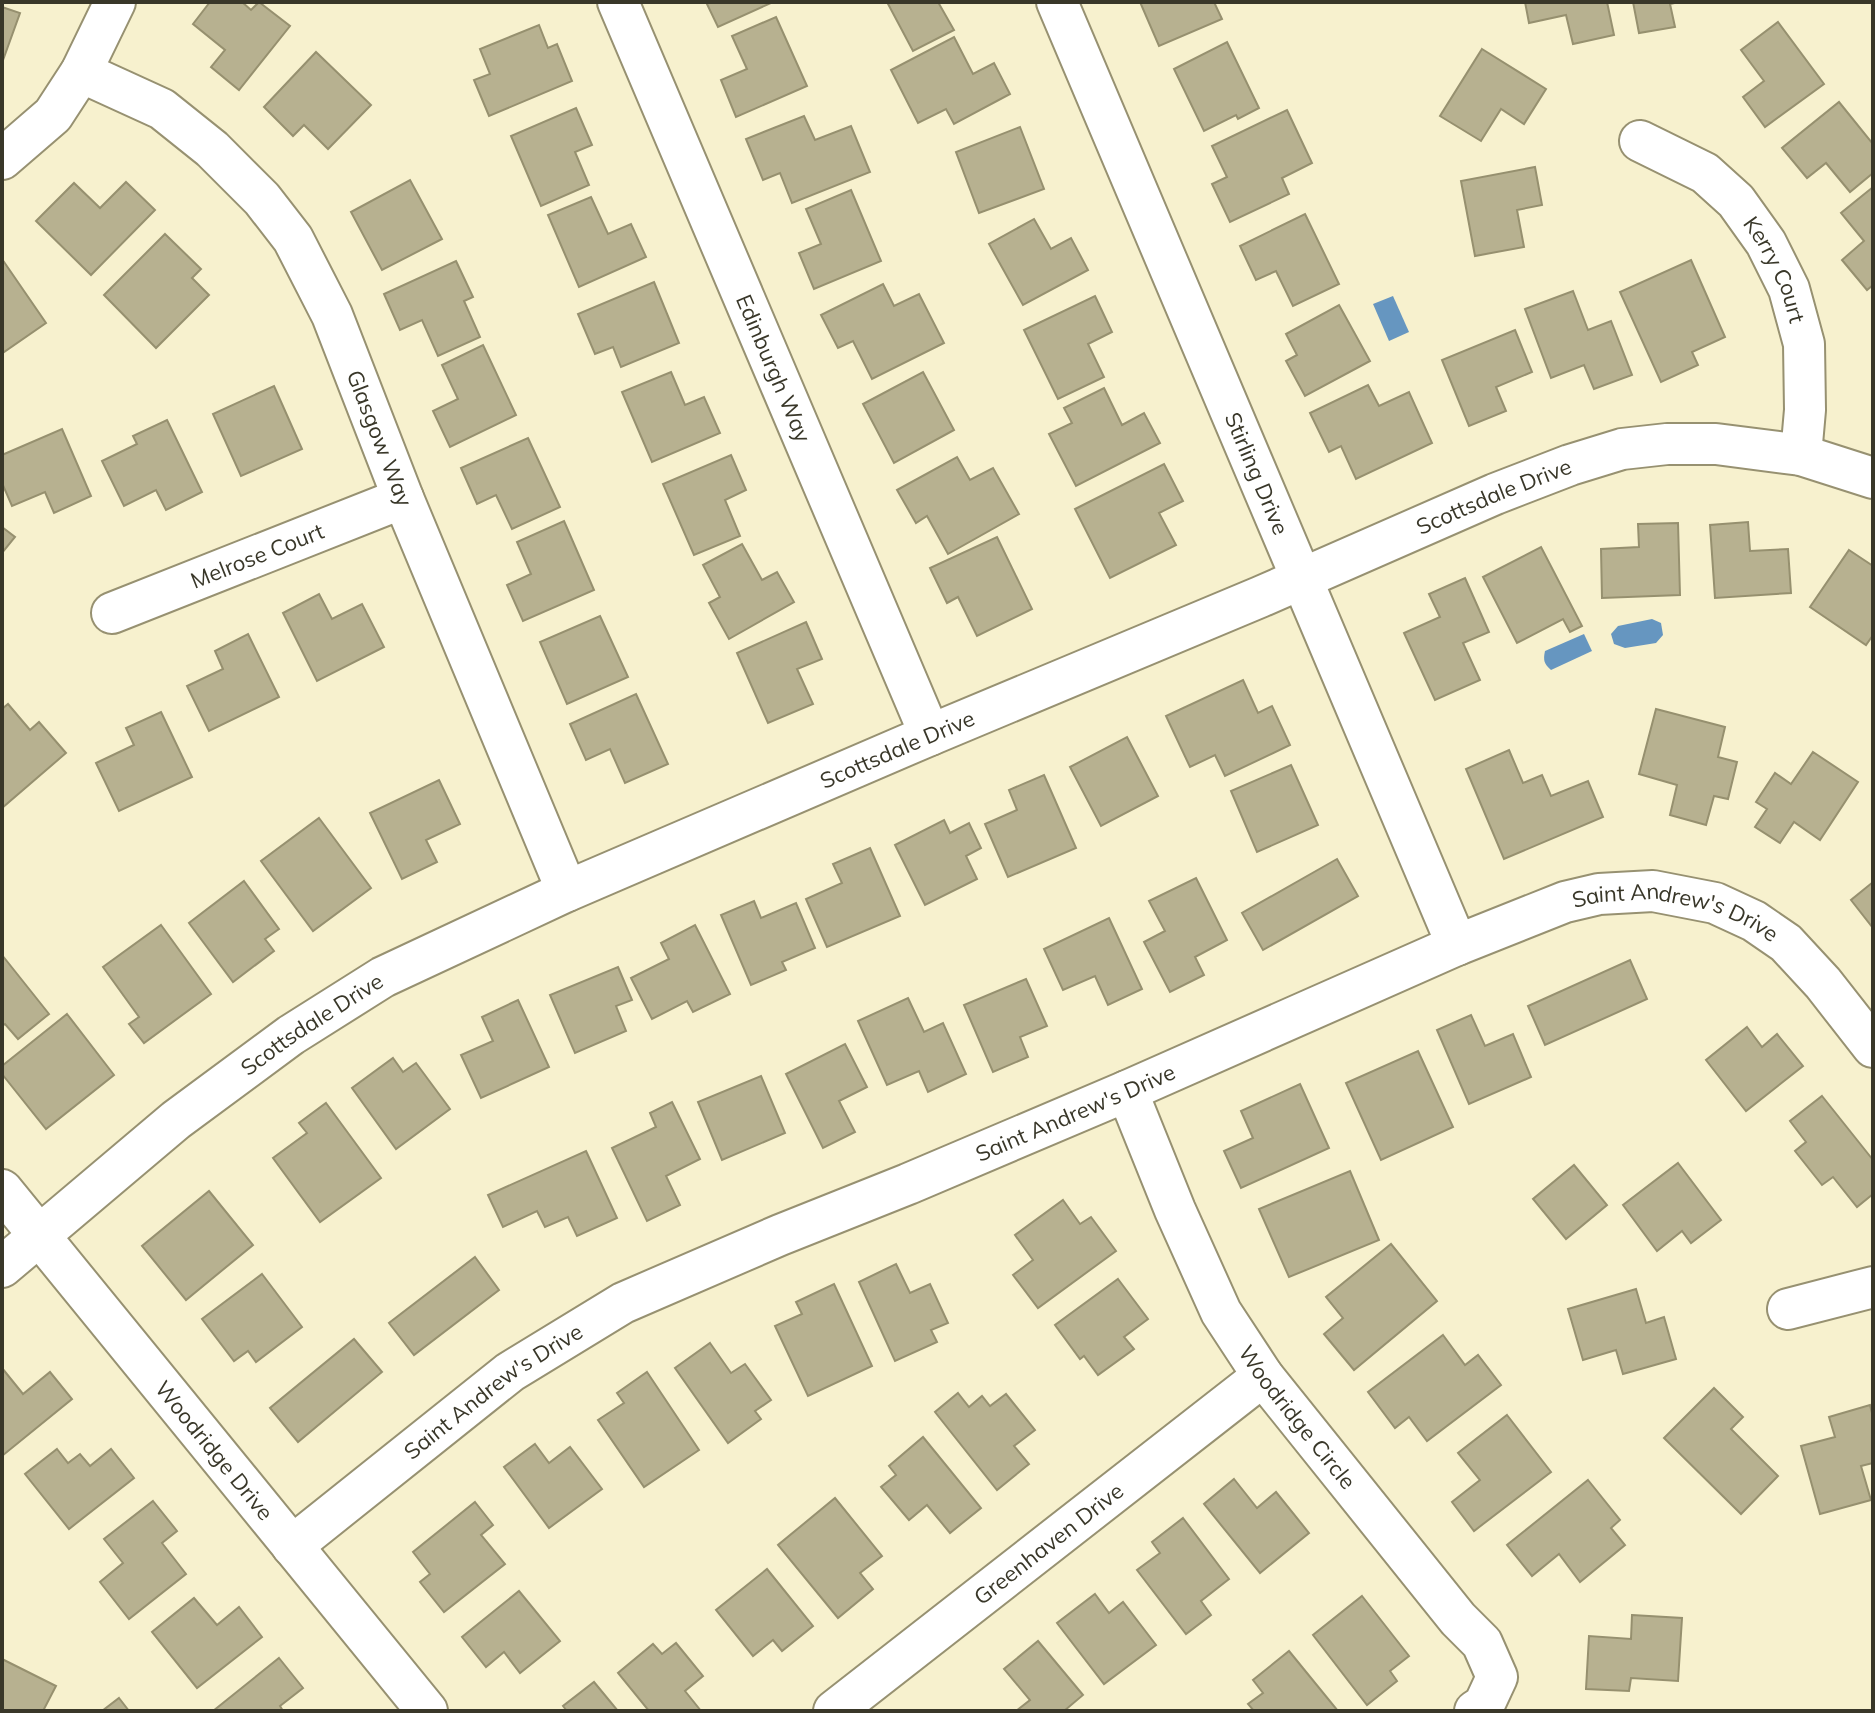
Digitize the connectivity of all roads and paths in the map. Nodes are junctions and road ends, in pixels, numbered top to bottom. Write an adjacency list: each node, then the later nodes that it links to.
1 (115, 2): 4 (street)
2 (618, 2): 12 (street, Edinburgh Way)
3 (1057, 2): 10 (street, Stirling Drive)
4 (81, 72): 6 (street); 9 (street, Glasgow Way)
5 (1640, 141): 7 (street, Kerry Court)
6 (2, 159)
7 (1801, 455): 8 (street, Scottsdale Drive); 10 (street, Scottsdale Drive)
8 (1873, 478)
9 (403, 498): 11 (street, Melrose Court); 13 (street, Glasgow Way)
10 (1301, 579): 12 (street, Scottsdale Drive); 14 (street, Stirling Drive)
11 (112, 613)
12 (930, 735): 13 (street, Scottsdale Drive)
13 (567, 891): 18 (street, Scottsdale Drive)
14 (1457, 945): 15 (street, Saint Andrew's Drive); 16 (street, Saint Andrew's Drive)
15 (1873, 1047)
16 (1127, 1091): 22 (street, Woodridge Circle); 23 (street, Saint Andrew's Drive)
17 (2, 1190): 18 (street, Woodridge Drive)
18 (40, 1236): 19 (street, Scottsdale Drive); 23 (street, Woodridge Drive)
19 (2, 1267)
20 (1873, 1287): 21 (street)
21 (1788, 1309)
22 (1263, 1376): 25 (street, Greenhaven Drive); 26 (street, Woodridge Circle)
23 (292, 1546): 24 (street, Woodridge Drive)
24 (427, 1711)
25 (834, 1711)
26 (1475, 1711)

